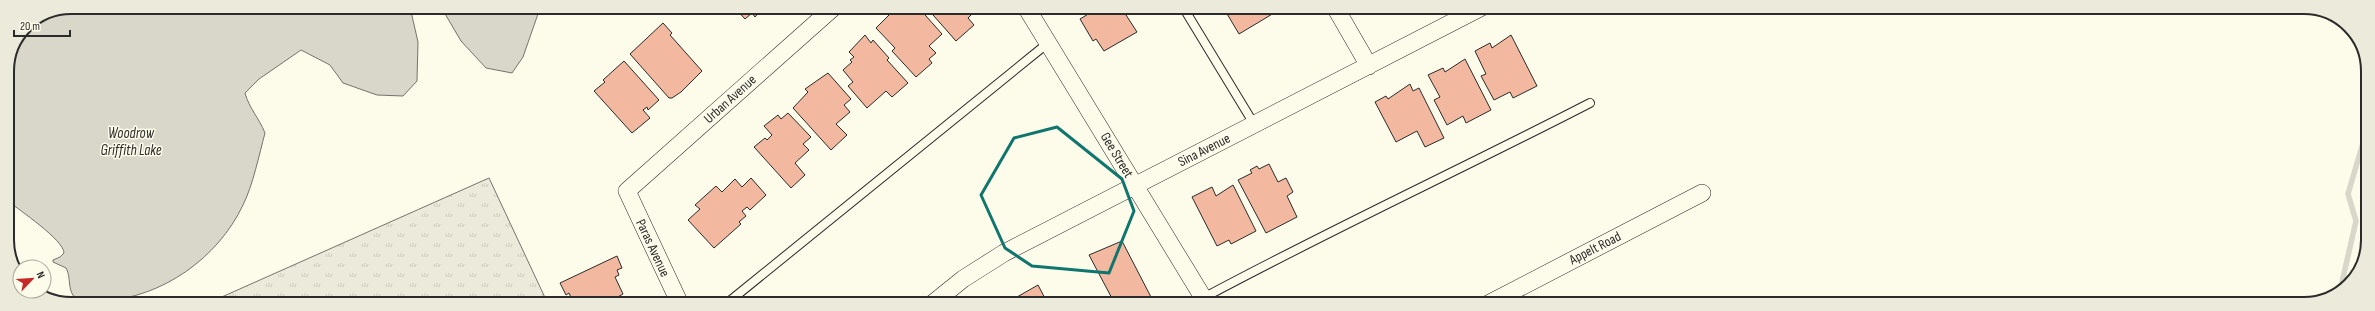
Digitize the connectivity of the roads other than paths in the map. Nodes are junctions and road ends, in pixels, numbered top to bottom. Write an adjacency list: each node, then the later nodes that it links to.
1 (826, 14): 11 (street, Urban Avenue)
2 (1030, 14): 6 (street, Gee Street)
3 (1187, 14): 9 (lane)
4 (1339, 14): 7 (street)
5 (1469, 14): 7 (street, Sina Avenue)
6 (1048, 43): 10 (street, Gee Street); 14 (lane)
7 (1369, 66): 9 (street, Sina Avenue)
8 (1590, 103): 17 (lane)
9 (1254, 124): 10 (street, Sina Avenue)
10 (1135, 185): 15 (street, Sina Avenue); 16 (street, Gee Street)
11 (627, 191): 13 (street, Paras Avenue)
12 (1702, 193): 18 (street, Appelt Road)
13 (677, 297)
14 (735, 297)
15 (941, 297)
16 (1198, 297)
17 (1210, 297)
18 (1501, 297)

